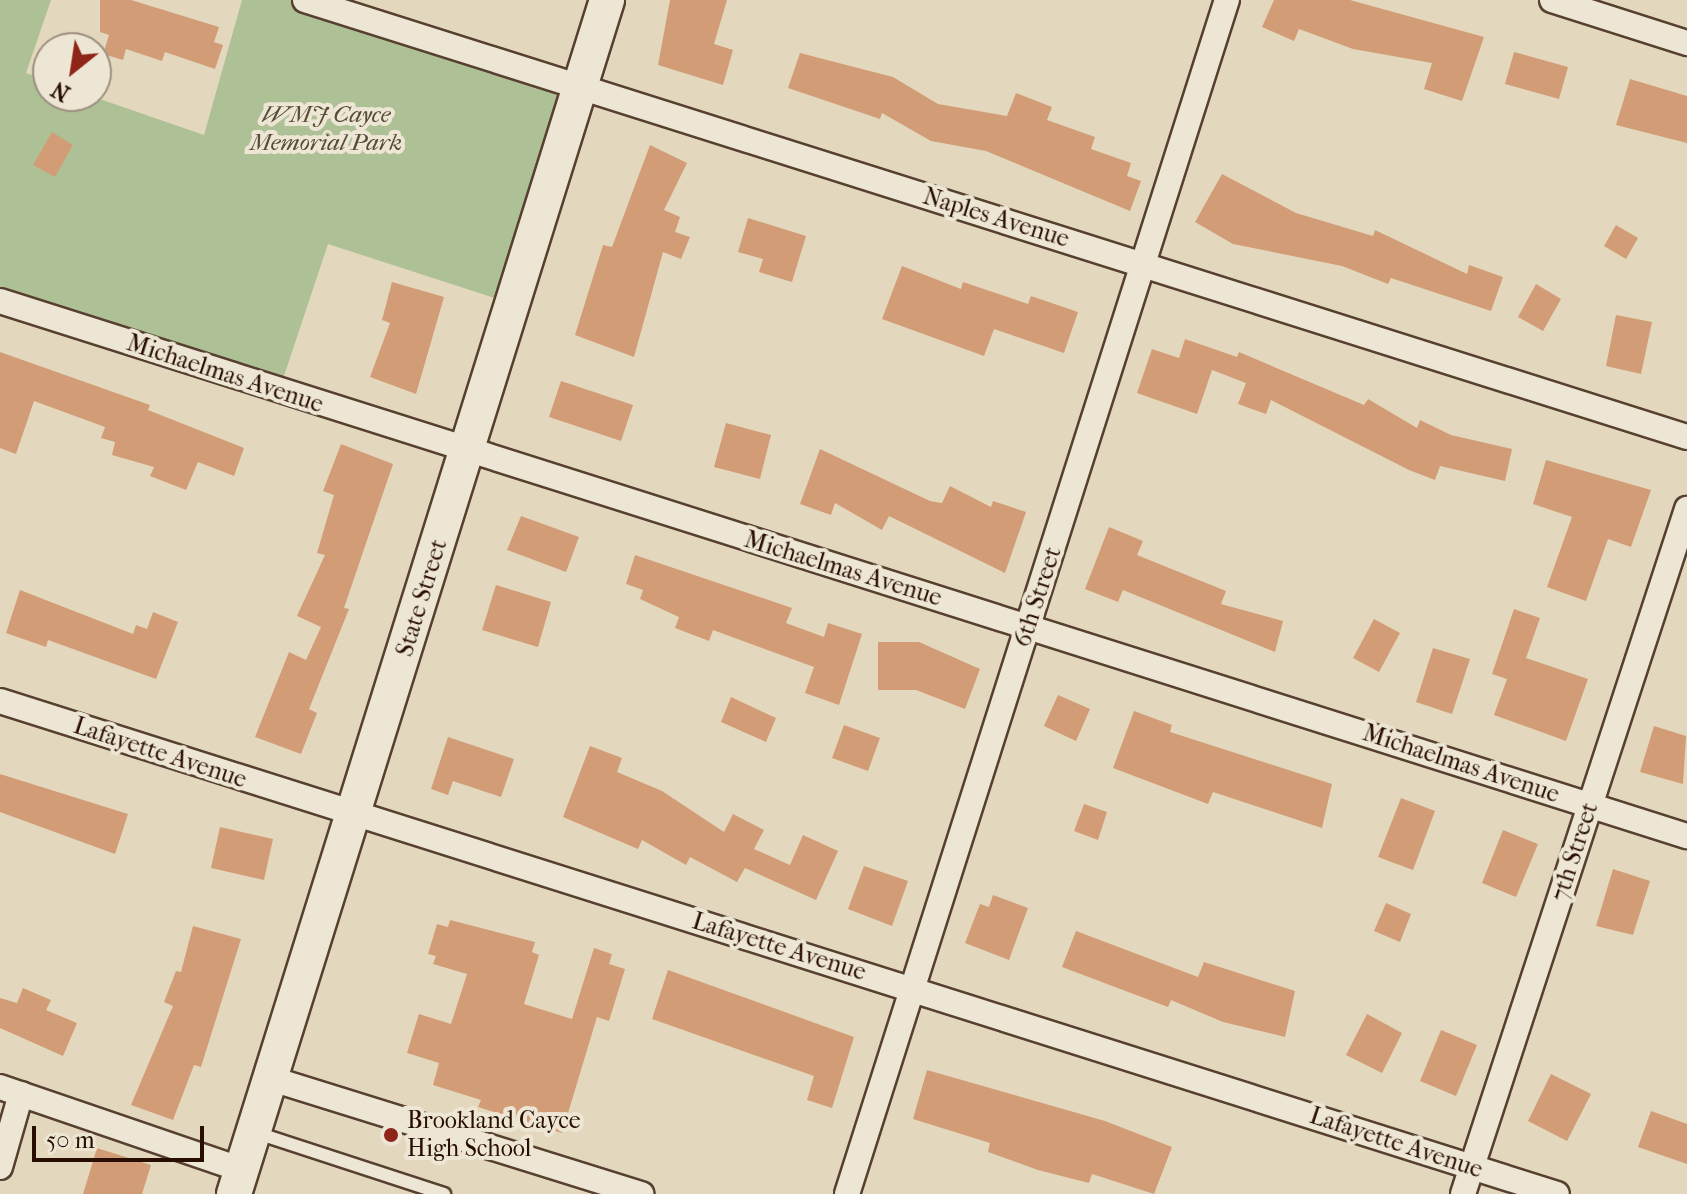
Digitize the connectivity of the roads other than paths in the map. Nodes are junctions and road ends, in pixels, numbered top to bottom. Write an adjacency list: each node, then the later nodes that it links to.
1 (305, 0): 6 (street, Naples Avenue)
2 (607, 0): 6 (main road, State Street)
3 (1227, 0): 7 (street, 6th Street)
4 (1552, 0): 5 (street)
5 (1687, 43)
6 (581, 90): 7 (street, Naples Avenue); 10 (main road, State Street)
7 (1143, 264): 9 (street, Naples Avenue); 12 (street, 6th Street)
8 (0, 301): 10 (street, Michaelmas Avenue)
9 (1687, 437)
10 (466, 452): 12 (street, Michaelmas Avenue); 15 (main road, State Street)
11 (1687, 509): 14 (street, 7th Street)
12 (1028, 626): 14 (street, Michaelmas Avenue); 17 (street, 6th Street)
13 (0, 701): 15 (street, Lafayette Avenue)
14 (1590, 805): 16 (street, Michaelmas Avenue); 22 (street, 7th Street)
15 (355, 817): 17 (street, Lafayette Avenue); 18 (main road, State Street)
16 (1687, 836)
17 (913, 988): 22 (street, Lafayette Avenue); 26 (street, 6th Street)
18 (272, 1079): 20 (main road, State Street); 25 (street)
19 (10, 1091): 21 (street); 23 (street)
20 (254, 1132): 23 (main road, State Street); 24 (lane)
21 (0, 1167)
22 (1472, 1167): 27 (street, 7th Street); 28 (street, Lafayette Avenue)
23 (238, 1182)
24 (444, 1194)
25 (641, 1194)
26 (847, 1194)
27 (1463, 1194)
28 (1557, 1194)

